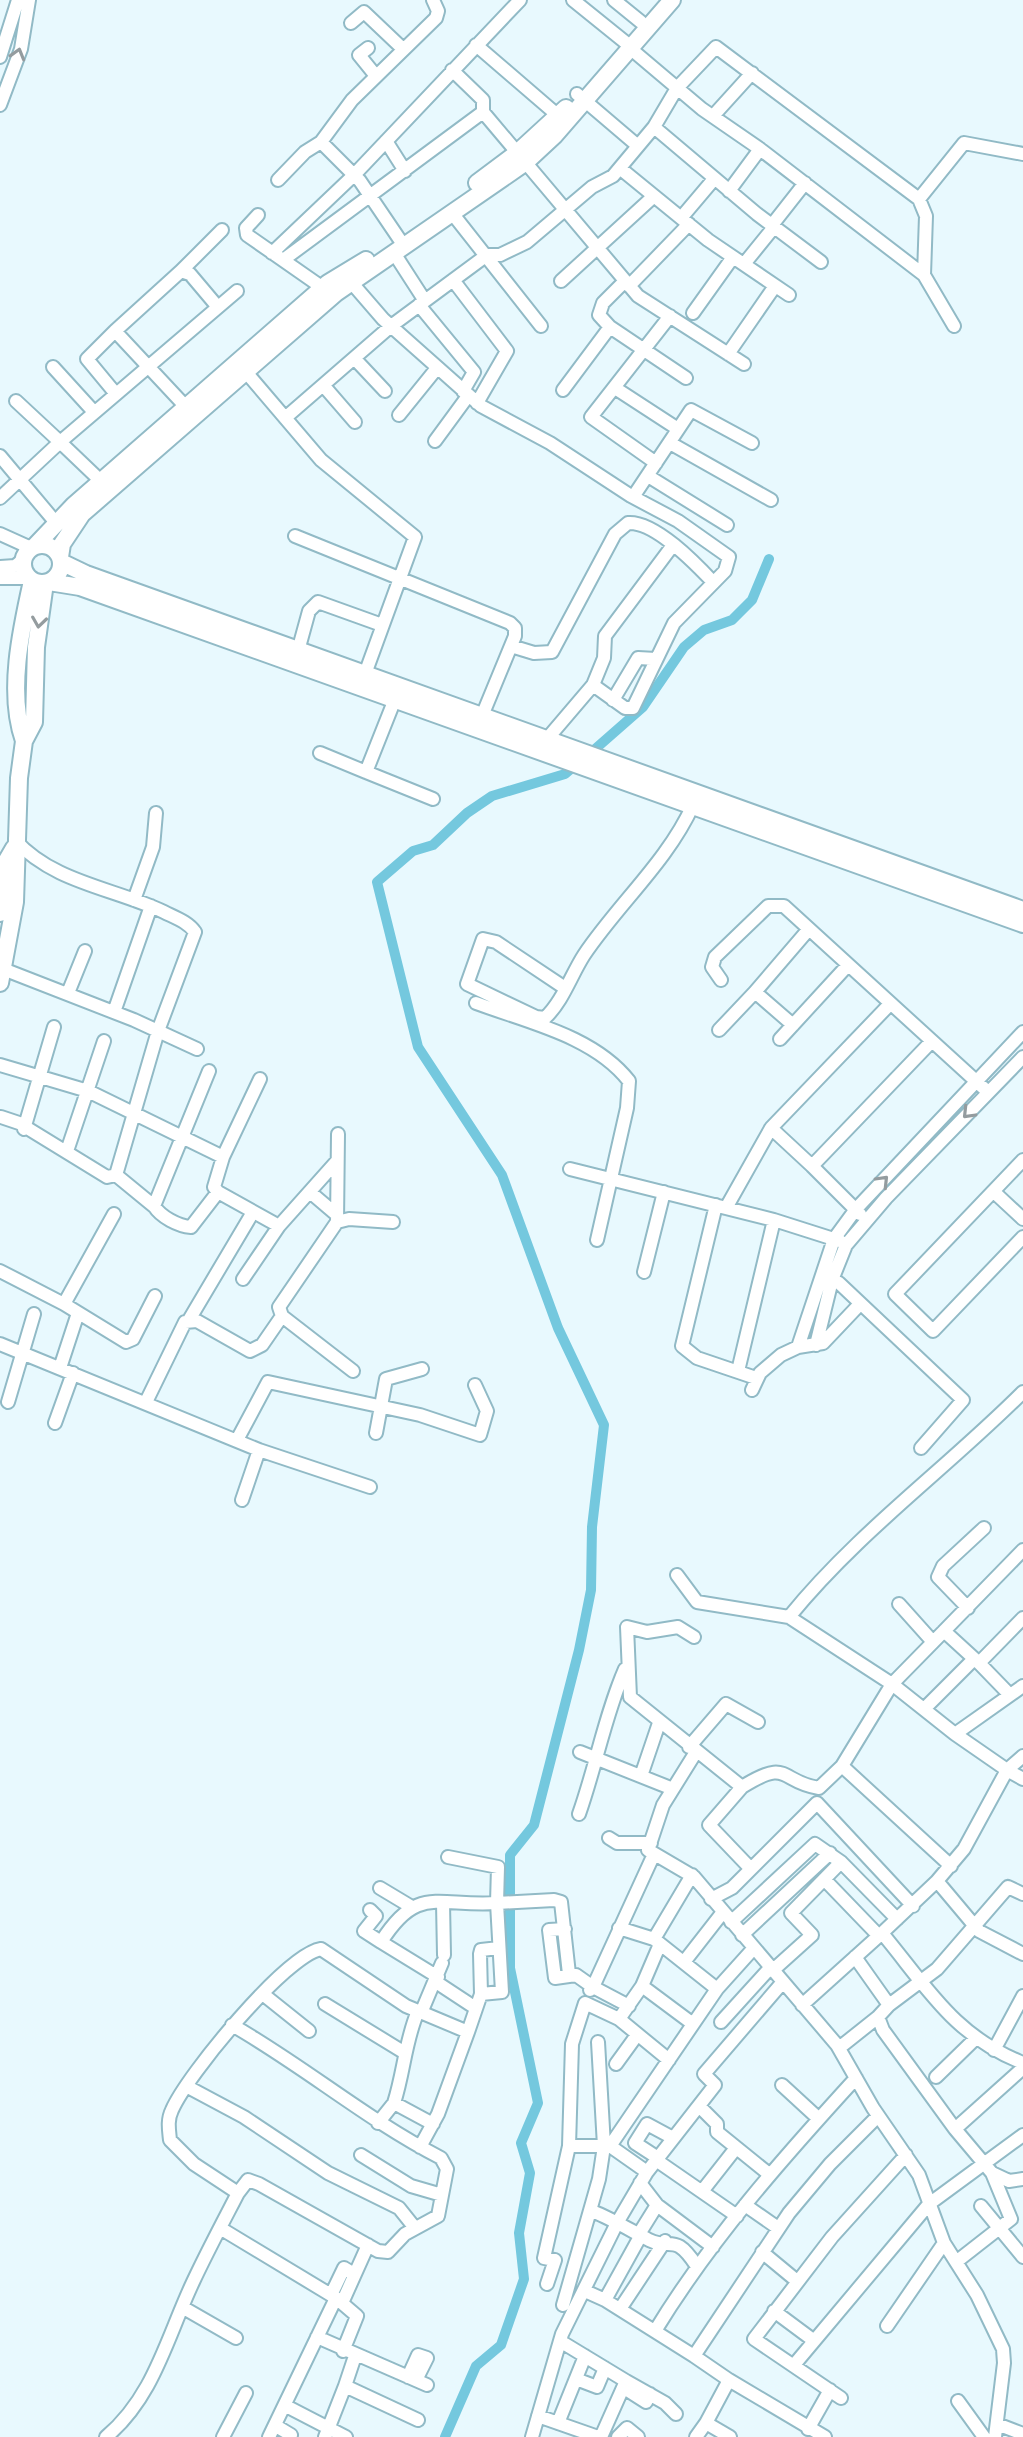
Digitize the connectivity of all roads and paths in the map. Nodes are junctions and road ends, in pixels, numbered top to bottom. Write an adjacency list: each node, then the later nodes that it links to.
1 (18, 0): 15 (street)
2 (29, 0): 21 (street, one-way to 2)
3 (433, 0): 14 (street)
4 (520, 0): 11 (street)
5 (573, 0): 12 (street)
6 (614, 0): 9 (street)
7 (659, 0): 9 (main road)
8 (672, 0): 12 (main road)
9 (641, 22): 12 (main road)
10 (351, 23): 14 (street)
11 (476, 45): 16 (street); 24 (street)
12 (628, 45): 19 (street); 20 (main road)
13 (368, 48): 18 (street)
14 (403, 49): 18 (street)
15 (0, 57)
16 (452, 70): 22 (street); 26 (street)
17 (752, 73): 19 (street); 23 (street); 41 (street)
18 (376, 76): 27 (street)
19 (677, 88): 23 (street); 25 (street)
20 (580, 98): 24 (main road); 28 (street)
21 (1, 100)
22 (483, 112): 31 (street); 33 (street)
23 (713, 116): 29 (street)
24 (562, 119): 31 (main road)
25 (654, 127): 28 (street); 35 (street)
26 (386, 141): 33 (street); 34 (street)
27 (321, 142): 34 (street); 36 (street)
28 (638, 146): 32 (street)
29 (760, 149): 37 (street); 38 (street)
30 (1023, 154): 41 (street)
31 (522, 157): 42 (street); 43 (main road); 48 (main road)
32 (621, 169): 40 (street); 42 (street)
33 (405, 171): 39 (street)
34 (354, 175): 39 (street); 50 (street)
35 (714, 179): 38 (street); 45 (street)
36 (278, 180)
37 (805, 183): 46 (street); 55 (street)
38 (729, 191): 46 (street)
39 (370, 195): 48 (street); 50 (street)
40 (654, 196): 45 (street); 49 (street)
41 (919, 199): 55 (street)
42 (565, 209): 49 (street); 51 (street)
43 (452, 213): 48 (main road); 51 (street)
44 (258, 215): 50 (street)
45 (685, 221): 52 (street); 59 (street)
46 (773, 226): 52 (street); 53 (street)
47 (222, 230): 54 (street)
48 (400, 246): 58 (main road); 61 (main road); 64 (street)
49 (599, 250): 57 (street); 59 (street)
50 (277, 256): 61 (street)
51 (486, 256): 56 (street); 69 (street)
52 (738, 260): 60 (street); 66 (street)
53 (821, 262)
54 (181, 271): 65 (street); 72 (street)
55 (924, 275): 70 (street)
56 (453, 280): 64 (street); 87 (street)
57 (561, 281)
58 (351, 282): 68 (street); 80 (main road)
59 (627, 284): 67 (street); 71 (street)
60 (775, 286): 63 (street); 74 (street)
61 (323, 288): 89 (main road)
62 (237, 291): 65 (street)
63 (789, 295)
64 (422, 303): 68 (street); 87 (street)
65 (217, 306): 78 (street)
66 (693, 313)
67 (670, 316): 73 (street); 74 (street)
68 (391, 326): 75 (street); 79 (street)
69 (541, 326)
70 (954, 326)
71 (610, 327): 73 (street); 84 (street)
72 (115, 331): 78 (street); 86 (street)
73 (645, 351): 81 (street); 83 (street)
74 (728, 354): 76 (street)
75 (354, 358): 82 (street); 85 (street)
76 (744, 364)
77 (53, 367): 90 (street)
78 (149, 368): 86 (street); 89 (street)
79 (437, 368): 87 (street); 91 (street)
80 (246, 372): 92 (street); 103 (main road)
81 (686, 378)
82 (323, 385): 92 (street); 93 (street)
83 (615, 388): 94 (street); 100 (street)
84 (563, 390)
85 (385, 391)
86 (116, 394): 90 (street)
87 (469, 397): 95 (street); 104 (street)
88 (16, 401): 96 (street)
89 (186, 407): 103 (main road)
90 (94, 412): 96 (street)
91 (399, 415)
92 (285, 418): 116 (street)
93 (355, 422)
94 (678, 429): 97 (street); 98 (street)
95 (435, 441)
96 (60, 442): 102 (street); 103 (street)
97 (670, 443): 100 (street); 106 (street)
98 (752, 443)
99 (0, 456): 102 (street)
100 (656, 463): 101 (street)
101 (648, 476): 104 (street); 108 (street)
102 (21, 481): 105 (street); 107 (street)
103 (106, 486): 107 (main road); 113 (main road)
104 (633, 497): 118 (street)
105 (0, 498)
106 (771, 500)
107 (57, 524): 112 (main road)
108 (727, 525)
109 (0, 534): 112 (street)
110 (295, 536): 116 (street)
111 (673, 545): 118 (street); 120 (street); 124 (street)
112 (30, 552): 113 (main road); 114 (street); 117 (main road)
113 (60, 560): 117 (main road); 121 (main road)
114 (0, 567)
115 (0, 578): 117 (street)
116 (397, 578): 119 (street); 120 (street)
117 (38, 581): 125 (main road); 134 (main road)
118 (713, 582): 122 (street)
119 (382, 625): 121 (street); 123 (street)
120 (511, 646): 127 (street)
121 (298, 651): 123 (main road)
122 (656, 659): 126 (street); 126 (street)
123 (365, 674): 127 (main road)
124 (593, 685): 126 (street); 128 (street)
125 (395, 699): 130 (street); 132 (main road)
126 (613, 700)
127 (482, 716): 128 (main road)
128 (547, 739): 137 (main road)
129 (320, 753): 130 (street)
130 (366, 772): 131 (street)
131 (433, 799)
132 (693, 805): 139 (main road); 145 (street)
133 (156, 813): 135 (street)
134 (15, 844): 135 (street); 138 (main road); 143 (main road)
135 (134, 900): 136 (street)
136 (151, 906): 150 (street); 154 (street)
137 (1023, 910)
138 (0, 913)
139 (1023, 924)
140 (809, 929): 142 (street); 144 (street); 146 (street)
141 (85, 951): 147 (street)
142 (848, 965): 149 (street); 151 (street)
143 (2, 976): 147 (street)
144 (721, 980)
145 (565, 988): 145 (street)
146 (755, 992): 151 (street); 153 (street)
147 (68, 993): 150 (street)
148 (476, 1003): 181 (street)
149 (890, 1004): 158 (street); 170 (street)
150 (114, 1012): 154 (street)
151 (793, 1025): 156 (street)
152 (54, 1027): 163 (street)
153 (719, 1030)
154 (158, 1031): 159 (street); 168 (street)
155 (1023, 1032): 165 (street)
156 (780, 1039)
157 (104, 1041): 166 (street)
158 (931, 1042): 165 (street); 178 (street)
159 (197, 1049)
160 (1023, 1057): 167 (street)
161 (0, 1065): 163 (street)
162 (209, 1071): 173 (street)
163 (38, 1075): 166 (street); 171 (street)
164 (260, 1079): 175 (street)
165 (977, 1082): 167 (street); 188 (street, one-way to 165)
166 (88, 1091): 168 (street); 174 (street)
167 (988, 1092): 194 (street, one-way to 194)
168 (134, 1114): 173 (street); 180 (street)
169 (1, 1117): 171 (street)
170 (771, 1128): 178 (street); 187 (street)
171 (24, 1129): 174 (street)
172 (338, 1134): 177 (street)
173 (183, 1138): 175 (street); 186 (street)
174 (67, 1151): 180 (street)
175 (223, 1157): 182 (street)
176 (1023, 1160): 185 (street)
177 (337, 1161): 183 (street); 191 (street)
178 (812, 1166): 188 (street)
179 (570, 1169): 181 (street)
180 (116, 1175): 186 (street)
181 (609, 1179): 184 (street); 198 (street)
182 (218, 1192): 186 (street); 189 (street)
183 (310, 1192): 191 (street); 196 (street)
184 (664, 1192): 187 (street); 201 (street)
185 (994, 1192): 192 (street); 197 (street)
186 (155, 1207)
187 (721, 1207): 193 (street); 218 (street)
188 (856, 1209): 194 (street); 199 (street)
189 (253, 1212): 196 (street); 210 (street)
190 (114, 1214): 205 (street)
191 (337, 1219): 195 (street); 209 (street)
192 (1023, 1219)
193 (774, 1220): 199 (street); 218 (street)
194 (865, 1220): 199 (street)
195 (393, 1222)
196 (279, 1226): 203 (street)
197 (1023, 1237)
198 (597, 1240)
199 (840, 1242): 202 (street)
200 (0, 1271): 205 (street)
201 (644, 1272)
202 (826, 1277): 206 (street); 212 (street); 213 (street)
203 (243, 1279)
204 (155, 1296): 207 (street)
205 (64, 1304): 207 (street)
206 (860, 1304): 212 (street); 228 (street)
207 (78, 1313): 215 (street)
208 (34, 1314): 214 (street)
209 (282, 1316): 210 (street); 217 (street)
210 (189, 1320): 223 (street)
211 (0, 1344): 214 (street)
212 (816, 1345): 213 (street)
213 (798, 1347): 218 (street)
214 (25, 1354): 215 (street); 222 (street)
215 (60, 1368): 219 (street)
216 (422, 1369): 224 (street)
217 (353, 1371)
218 (738, 1371)
219 (73, 1373): 223 (street); 225 (street)
220 (475, 1385): 224 (street)
221 (1023, 1392): 237 (street)
222 (8, 1402)
223 (146, 1402): 227 (street)
224 (379, 1406): 226 (street); 227 (street)
225 (55, 1423)
226 (376, 1433)
227 (237, 1440): 229 (street)
228 (921, 1448)
229 (259, 1450): 230 (street); 231 (street)
230 (370, 1487)
231 (242, 1500)
232 (984, 1528): 236 (street)
233 (1023, 1550): 236 (street)
234 (677, 1575): 237 (street)
235 (899, 1604): 241 (street)
236 (968, 1608): 239 (street)
237 (789, 1617): 244 (street)
238 (1023, 1618): 242 (street)
239 (944, 1631): 241 (street); 242 (street)
240 (694, 1637): 243 (street)
241 (933, 1642): 244 (street)
242 (976, 1661): 246 (street); 247 (street)
243 (626, 1666): 249 (street); 254 (street)
244 (892, 1684): 247 (street); 255 (street)
245 (1023, 1686): 246 (street)
246 (1010, 1695): 250 (street)
247 (924, 1709): 250 (street)
248 (758, 1722): 251 (street)
249 (659, 1723): 251 (street); 257 (street)
250 (955, 1734): 256 (street)
251 (692, 1750): 259 (street); 260 (street)
252 (580, 1752): 254 (street)
253 (1023, 1756): 256 (street)
254 (598, 1759): 257 (street); 261 (street)
255 (842, 1766): 259 (street); 267 (street)
256 (1007, 1770): 258 (street); 267 (street)
257 (641, 1776): 260 (street)
258 (1023, 1779)
259 (742, 1787): 268 (street)
260 (673, 1789): 263 (street)
261 (579, 1814)
262 (609, 1838): 263 (street)
263 (652, 1848): 269 (street); 282 (street)
264 (830, 1853): 266 (street); 280 (street); 285 (street)
265 (448, 1857): 275 (street)
266 (841, 1862): 270 (street); 281 (street)
267 (951, 1866): 271 (street)
268 (751, 1869): 274 (street); 278 (street)
269 (692, 1875): 274 (street); 287 (street)
270 (824, 1879): 284 (street); 293 (street)
271 (937, 1881): 278 (street); 283 (street)
272 (380, 1888): 277 (street)
273 (1023, 1894): 283 (street)
274 (711, 1899): 280 (street)
275 (505, 1902): 276 (street); 288 (street); 298 (street)
276 (443, 1903): 277 (street); 294 (street)
277 (410, 1906): 286 (street)
278 (913, 1906): 281 (street)
279 (370, 1910): 286 (street)
280 (727, 1917): 285 (street); 292 (street)
281 (897, 1919): 284 (street)
282 (619, 1928): 287 (street); 298 (street)
283 (976, 1928): 290 (street); 295 (street)
284 (880, 1934): 291 (street); 295 (street)
285 (742, 1935): 289 (street)
286 (381, 1942): 294 (street)
287 (657, 1942): 292 (street); 297 (street)
288 (499, 1948): 300 (street); 300 (street)
289 (753, 1949): 293 (street); 299 (street)
290 (1023, 1954)
291 (855, 1957): 305 (street); 306 (street)
292 (684, 1962): 299 (street)
293 (771, 1970): 296 (street); 312 (street)
294 (437, 1979): 308 (street); 309 (street)
295 (920, 1982): 306 (street); 318 (street)
296 (782, 1983): 305 (street); 331 (street)
297 (642, 1986): 307 (street); 313 (street)
298 (593, 1987): 303 (street); 307 (street)
299 (717, 1989): 313 (street)
300 (481, 1994): 308 (street)
301 (264, 1995): 309 (street); 314 (street); 315 (street)
302 (1023, 1996): 321 (street)
303 (585, 2003): 311 (street); 339 (street)
304 (325, 2004): 322 (street)
305 (802, 2005): 320 (street)
306 (889, 2005): 310 (street)
307 (629, 2006): 311 (street)
308 (474, 2007): 316 (street)
309 (419, 2012): 316 (street); 322 (street)
310 (878, 2017): 320 (street); 336 (street)
311 (619, 2019): 317 (street)
312 (721, 2022)
313 (693, 2024): 323 (street)
314 (232, 2025): 329 (street); 334 (street)
315 (309, 2031)
316 (468, 2032): 335 (street)
317 (637, 2035): 323 (street); 324 (street)
318 (975, 2039): 321 (street); 326 (street)
319 (598, 2042): 340 (street)
320 (839, 2048): 327 (street)
321 (994, 2050): 325 (street)
322 (405, 2053): 330 (street)
323 (669, 2060): 340 (street)
324 (616, 2064)
325 (1023, 2066): 336 (street)
326 (936, 2077)
327 (856, 2078): 332 (street); 333 (street)
328 (782, 2085): 333 (street)
329 (186, 2086): 351 (street); 360 (street)
330 (394, 2103): 334 (street); 335 (street)
331 (699, 2106): 338 (street); 342 (street)
332 (878, 2116): 344 (street); 361 (street)
333 (819, 2119): 347 (street)
334 (378, 2123): 341 (street)
335 (433, 2124): 341 (street)
336 (955, 2129): 346 (street)
337 (1023, 2135): 346 (street)
338 (673, 2138): 345 (street); 345 (street)
339 (569, 2146): 340 (street); 375 (street)
340 (607, 2146): 348 (street); 357 (street)
341 (420, 2147): 352 (street)
342 (736, 2148): 347 (street); 350 (street)
343 (361, 2155): 352 (street)
344 (906, 2155): 353 (street); 374 (street)
345 (657, 2159): 348 (street); 350 (street)
346 (988, 2168): 349 (street); 353 (street); 362 (street)
347 (769, 2174): 356 (street)
348 (644, 2178): 354 (street); 358 (street)
349 (1023, 2179)
350 (703, 2190): 356 (street)
351 (238, 2193): 359 (street); 367 (street)
352 (442, 2195): 360 (street)
353 (929, 2204): 366 (street); 387 (street)
354 (657, 2205): 363 (street); 364 (street)
355 (981, 2206): 362 (street)
356 (741, 2210): 361 (street); 368 (street)
357 (592, 2211): 358 (street); 379 (street)
358 (618, 2221): 363 (street); 376 (street)
359 (220, 2228): 377 (street); 380 (street)
360 (415, 2228): 367 (street)
361 (778, 2228): 370 (street)
362 (999, 2232): 371 (street); 372 (street)
363 (640, 2234): 365 (street); 378 (street)
364 (698, 2235): 368 (street); 369 (street)
365 (665, 2241): 369 (street); 381 (street)
366 (944, 2243): 372 (street); 383 (street)
367 (368, 2245): 377 (street)
368 (713, 2247): 373 (street)
369 (686, 2249): 373 (street)
370 (762, 2252): 374 (street); 391 (street)
371 (1023, 2257)
372 (956, 2262): 408 (street)
373 (696, 2265): 384 (street)
374 (797, 2281): 382 (street)
375 (547, 2284)
376 (585, 2291): 378 (street); 388 (street)
377 (336, 2298): 385 (street); 389 (street)
378 (605, 2300): 381 (street)
379 (563, 2305)
380 (182, 2307): 386 (street); 413 (street)
381 (620, 2309): 384 (street)
382 (774, 2311): 387 (street); 393 (street)
383 (887, 2326)
384 (655, 2331): 391 (street)
385 (317, 2337): 389 (street); 401 (street)
386 (236, 2338)
387 (813, 2340): 393 (street)
388 (560, 2341): 390 (street); 403 (street)
389 (349, 2353): 392 (street); 398 (street)
390 (585, 2356): 394 (street); 395 (street)
391 (694, 2356): 396 (street)
392 (432, 2360)
393 (794, 2365): 407 (street)
394 (605, 2368): 395 (street); 397 (street)
395 (576, 2379): 405 (street)
396 (729, 2380): 406 (street); 407 (street)
397 (625, 2384): 402 (street); 417 (street)
398 (345, 2386): 404 (street); 410 (street)
399 (246, 2393): 414 (street)
400 (958, 2401): 423 (street)
401 (286, 2406): 409 (street); 410 (street)
402 (676, 2414)
403 (538, 2416): 405 (street); 416 (street)
404 (418, 2420)
405 (558, 2423): 417 (street)
406 (706, 2423): 420 (street); 421 (street)
407 (808, 2429): 422 (street)
408 (996, 2430): 411 (street)
409 (272, 2431): 412 (street)
410 (327, 2433): 415 (street)
411 (1023, 2434)
412 (291, 2435)
413 (106, 2437)
414 (223, 2437)
415 (346, 2437)
416 (532, 2437)
417 (599, 2437)
418 (618, 2437): 419 (street)
419 (638, 2437)
420 (696, 2437)
421 (730, 2437)
422 (825, 2437)
423 (984, 2437)

